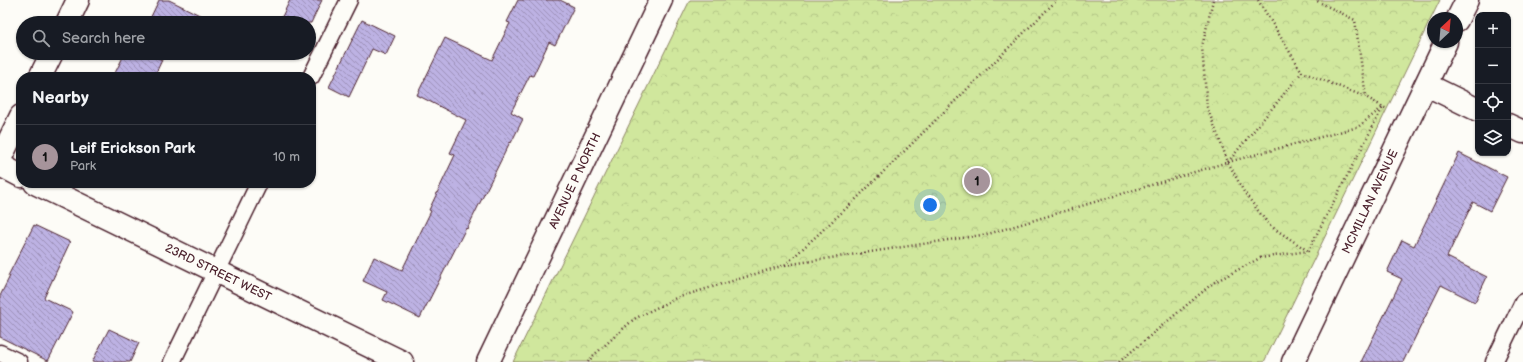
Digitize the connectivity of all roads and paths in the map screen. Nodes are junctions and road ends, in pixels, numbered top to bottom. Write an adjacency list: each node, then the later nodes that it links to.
1 (78, 0): 10 (street)
2 (349, 0): 14 (lane)
3 (661, 0): 38 (street, AVENUE P NORTH)
4 (1057, 0): 31 (path)
5 (1213, 0): 25 (path)
6 (1258, 0): 15 (path)
7 (1315, 0): 17 (path)
8 (1467, 0): 9 (street)
9 (1461, 12)
10 (70, 16)
11 (1443, 48): 16 (street, MCMILLAN AVENUE)
12 (48, 60): 13 (street)
13 (42, 72)
14 (313, 72)
15 (1302, 72): 17 (path); 25 (path)
16 (1427, 85): 19 (street); 20 (street, MCMILLAN AVENUE)
17 (1366, 97): 18 (path)
18 (1383, 107): 20 (path); 25 (path); 30 (path)
19 (1475, 109)
20 (1408, 121): 41 (street, MCMILLAN AVENUE)
21 (16, 126): 24 (street)
22 (1511, 126): 23 (street)
23 (1523, 132)
24 (0, 158)
25 (1228, 162): 30 (path); 31 (path)
26 (0, 165): 27 (street)
27 (16, 173)
28 (45, 188): 32 (street, 23RD STREET WEST)
29 (257, 188): 32 (lane)
30 (1308, 251): 40 (path)
31 (785, 265): 39 (path)
32 (216, 271): 36 (lane); 37 (street, 23RD STREET WEST)
33 (1523, 302): 42 (lane)
34 (0, 353): 35 (lane)
35 (19, 362)
36 (172, 362)
37 (402, 362)
38 (488, 362)
39 (588, 362)
40 (1119, 362)
41 (1294, 362)
42 (1494, 362)

